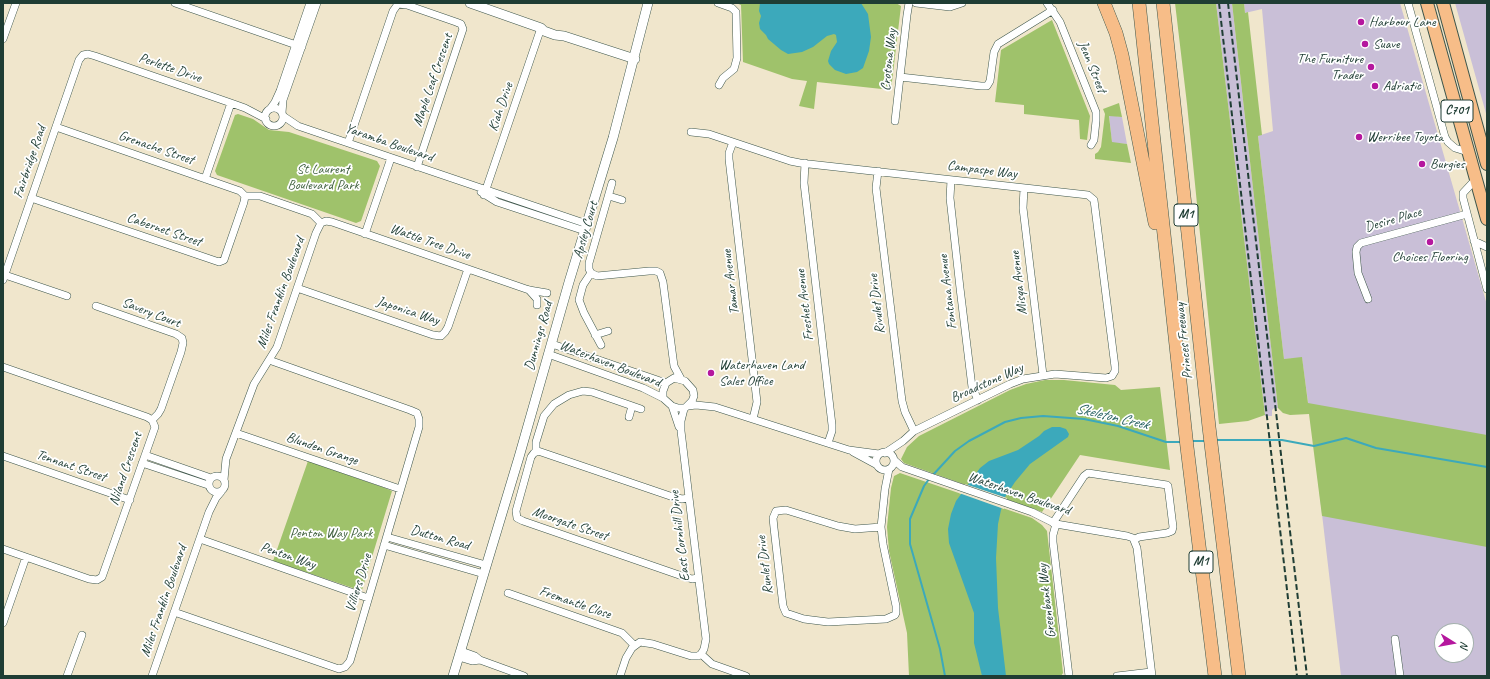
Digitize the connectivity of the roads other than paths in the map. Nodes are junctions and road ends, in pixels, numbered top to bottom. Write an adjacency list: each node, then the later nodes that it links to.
1 (16, 3): 20 (street)
2 (175, 3): 21 (street)
3 (310, 3): 21 (street)
4 (317, 3): 21 (street)
5 (470, 3): 19 (street)
6 (648, 3): 23 (street, Dunnings Road)
7 (718, 3): 25 (street)
8 (910, 3): 24 (street, Crotona Way)
9 (916, 3): 10 (street)
10 (962, 3)
11 (1047, 3): 18 (street, Jean Street)
12 (1104, 3): 64 (highway)
13 (1139, 3): 64 (highway, Princes Freeway / M1)
14 (1163, 3): 149 (highway, Princes Freeway / M1)
15 (1408, 3): 38 (street)
16 (1427, 3): 38 (main road, C701)
17 (1443, 3): 37 (main road, C701)
18 (1053, 10): 24 (street); 36 (street, Jean Street)
19 (542, 28): 23 (street); 49 (street, Kiah Drive)
20 (3, 39)
21 (299, 46): 27 (street); 28 (street)
22 (85, 54): 26 (street, Perlette Drive); 32 (street, Fairbridge Road)
23 (634, 59): 57 (street, Dunnings Road)
24 (900, 77): 29 (street, Crotona Way)
25 (718, 84)
26 (232, 102): 27 (street, Perlette Drive); 44 (street)
27 (268, 114): 28 (street); 30 (street)
28 (282, 115): 30 (street); 31 (street, Yaramba Boulevard)
29 (895, 121)
30 (279, 124): 31 (street, Yaramba Boulevard)
31 (298, 126): 35 (street, Yaramba Boulevard)
32 (56, 127): 44 (street, Grenache Street); 52 (street, Fairbridge Road)
33 (691, 132): 34 (street, Campaspe Way)
34 (733, 142): 40 (street, Campaspe Way); 94 (street, Tamar Avenue)
35 (348, 143): 39 (street, Yaramba Boulevard); 42 (street, Maple Leaf Crescent)
36 (1091, 145)
37 (1485, 147): 38 (main road); 41 (main road, C701)
38 (1468, 152): 46 (main road, C701)
39 (391, 158): 42 (street, Yaramba Boulevard); 58 (street)
40 (805, 163): 43 (street, Campaspe Way); 100 (street, Freshet Avenue)
41 (1487, 164)
42 (417, 167): 49 (street, Yaramba Boulevard)
43 (878, 171): 45 (street, Campaspe Way); 97 (street, Rivulet Drive)
44 (205, 179): 50 (street, Grenache Street)
45 (951, 180): 48 (street, Campaspe Way); 87 (street, Fontana Avenue)
46 (1476, 180): 54 (street); 55 (main road, C701)
47 (612, 184): 51 (street, Apsley Court)
48 (1024, 188): 81 (street, Misqa Avenue); 82 (street, Campaspe Way)
49 (485, 192): 57 (street, Yaramba Boulevard)
50 (245, 196): 52 (street, Cabernet Street); 56 (street)
51 (609, 196): 53 (street, Apsley Court); 62 (street, Apsley Court)
52 (31, 198): 63 (street, Fairbridge Road)
53 (622, 200)
54 (1466, 214): 59 (street); 70 (street, Desire Place)
55 (1487, 219)
56 (321, 223): 58 (street, Wattle Tree Drive); 65 (street, Miles Franklin Boulevard)
57 (586, 227): 75 (street, Dunnings Road)
58 (365, 234): 61 (street, Wattle Tree Drive)
59 (1474, 241): 60 (street); 66 (street)
60 (1487, 247)
61 (468, 269): 65 (street, Japonica Way); 67 (street, Wattle Tree Drive)
62 (591, 273): 74 (street); 79 (street, Apsley Court)
63 (4, 277): 69 (street)
64 (1169, 283): 148 (highway, Princes Freeway / M1)
65 (297, 288): 78 (street, Miles Franklin Boulevard)
66 (1487, 288)
67 (529, 290): 68 (street, Wattle Tree Drive); 71 (street)
68 (546, 293)
69 (67, 296)
70 (1368, 299)
71 (537, 305)
72 (96, 306): 95 (street, Savery Court)
73 (608, 331): 74 (street)
74 (595, 335): 76 (street)
75 (552, 344): 77 (street, Dunnings Road); 84 (street, Waterhaven Boulevard)
76 (601, 345)
77 (548, 354): 86 (street, Waterhaven Boulevard); 128 (street, Dunnings Road)
78 (270, 360): 98 (street, Miles Franklin Boulevard); 114 (street, Villiers Drive)
79 (674, 366): 83 (street); 84 (street)
80 (3, 367): 95 (street, Niland Crescent)
81 (1043, 375): 82 (street, Broadstone Way); 87 (street, Broadstone Way)
82 (1112, 376)
83 (681, 379): 84 (street); 85 (street)
84 (668, 381): 86 (street)
85 (693, 392): 90 (street); 91 (street)
86 (663, 398): 89 (street)
87 (978, 400): 97 (street, Broadstone Way)
88 (632, 406): 92 (street); 93 (street); 102 (street)
89 (672, 406): 91 (street); 96 (street, East Cornhill Drive)
90 (708, 406): 91 (street); 94 (street)
91 (686, 408): 96 (street, East Cornhill Drive)
92 (641, 409)
93 (629, 417)
94 (753, 419): 100 (street)
95 (152, 420): 104 (street, Niland Crescent)
96 (681, 430): 117 (street, East Cornhill Drive)
97 (914, 431): 99 (street, Broadstone Way)
98 (236, 433): 106 (street, Miles Franklin Boulevard); 114 (street, Blunden Grange)
99 (903, 441): 103 (street, Broadstone Way); 107 (street, Broadstone Way)
100 (828, 443): 101 (street)
101 (849, 450): 103 (street); 109 (street)
102 (536, 452): 117 (street); 129 (street, Moorgate Street)
103 (882, 454): 107 (street); 109 (street)
104 (145, 455): 108 (street, Niland Crescent); 113 (street)
105 (3, 456): 118 (street, Tennant Street)
106 (226, 459): 112 (street, Miles Franklin Boulevard); 113 (street, Miles Franklin Boulevard)
107 (893, 460): 110 (street, Waterhaven Boulevard); 111 (street)
108 (142, 463): 113 (street); 118 (street, Niland Crescent)
109 (878, 467): 111 (street); 115 (street)
110 (902, 467): 111 (street, Waterhaven Boulevard); 120 (street, Waterhaven Boulevard)
111 (890, 468): 115 (street)
112 (224, 480): 113 (street); 116 (street, Miles Franklin Boulevard)
113 (210, 482): 116 (street); 119 (street, Miles Franklin Boulevard)
114 (400, 489): 122 (street, Villiers Drive)
115 (885, 489): 121 (street)
116 (221, 492): 119 (street, Miles Franklin Boulevard)
117 (689, 498): 129 (street, East Cornhill Drive)
118 (130, 500): 127 (street, Niland Crescent)
119 (209, 512): 123 (street, Miles Franklin Boulevard)
120 (1055, 523): 124 (street, Waterhaven Boulevard); 124 (street); 146 (street, Greenbank Way)
121 (881, 527): 121 (street, Runlet Drive)
122 (387, 536): 125 (street, Villiers Drive); 128 (street, Dutton Road)
123 (200, 539): 131 (street, Penton Way); 132 (street, Miles Franklin Boulevard)
124 (1134, 540): 139 (street)
125 (384, 544): 128 (street, Dutton Road); 131 (street, Villiers Drive)
126 (3, 549): 127 (street, Niland Crescent)
127 (26, 557): 133 (street)
128 (485, 569): 137 (street, Dunnings Road)
129 (698, 578): 138 (street, East Cornhill Drive)
130 (508, 593): 136 (street, Fremantle Close)
131 (368, 598): 132 (street, Villiers Drive)
132 (174, 612): 141 (street, Miles Franklin Boulevard)
133 (3, 623)
134 (82, 635): 140 (street)
135 (1395, 639): 150 (street)
136 (633, 644): 138 (street); 144 (street)
137 (460, 654): 142 (street, Dunnings Road); 143 (street)
138 (703, 655): 145 (street)
139 (1151, 674): 147 (street)
140 (67, 676)
141 (152, 676)
142 (453, 676)
143 (524, 676)
144 (620, 676)
145 (746, 676)
146 (1069, 676)
147 (1117, 676)
148 (1215, 676)
149 (1239, 676)
150 (1400, 676)

